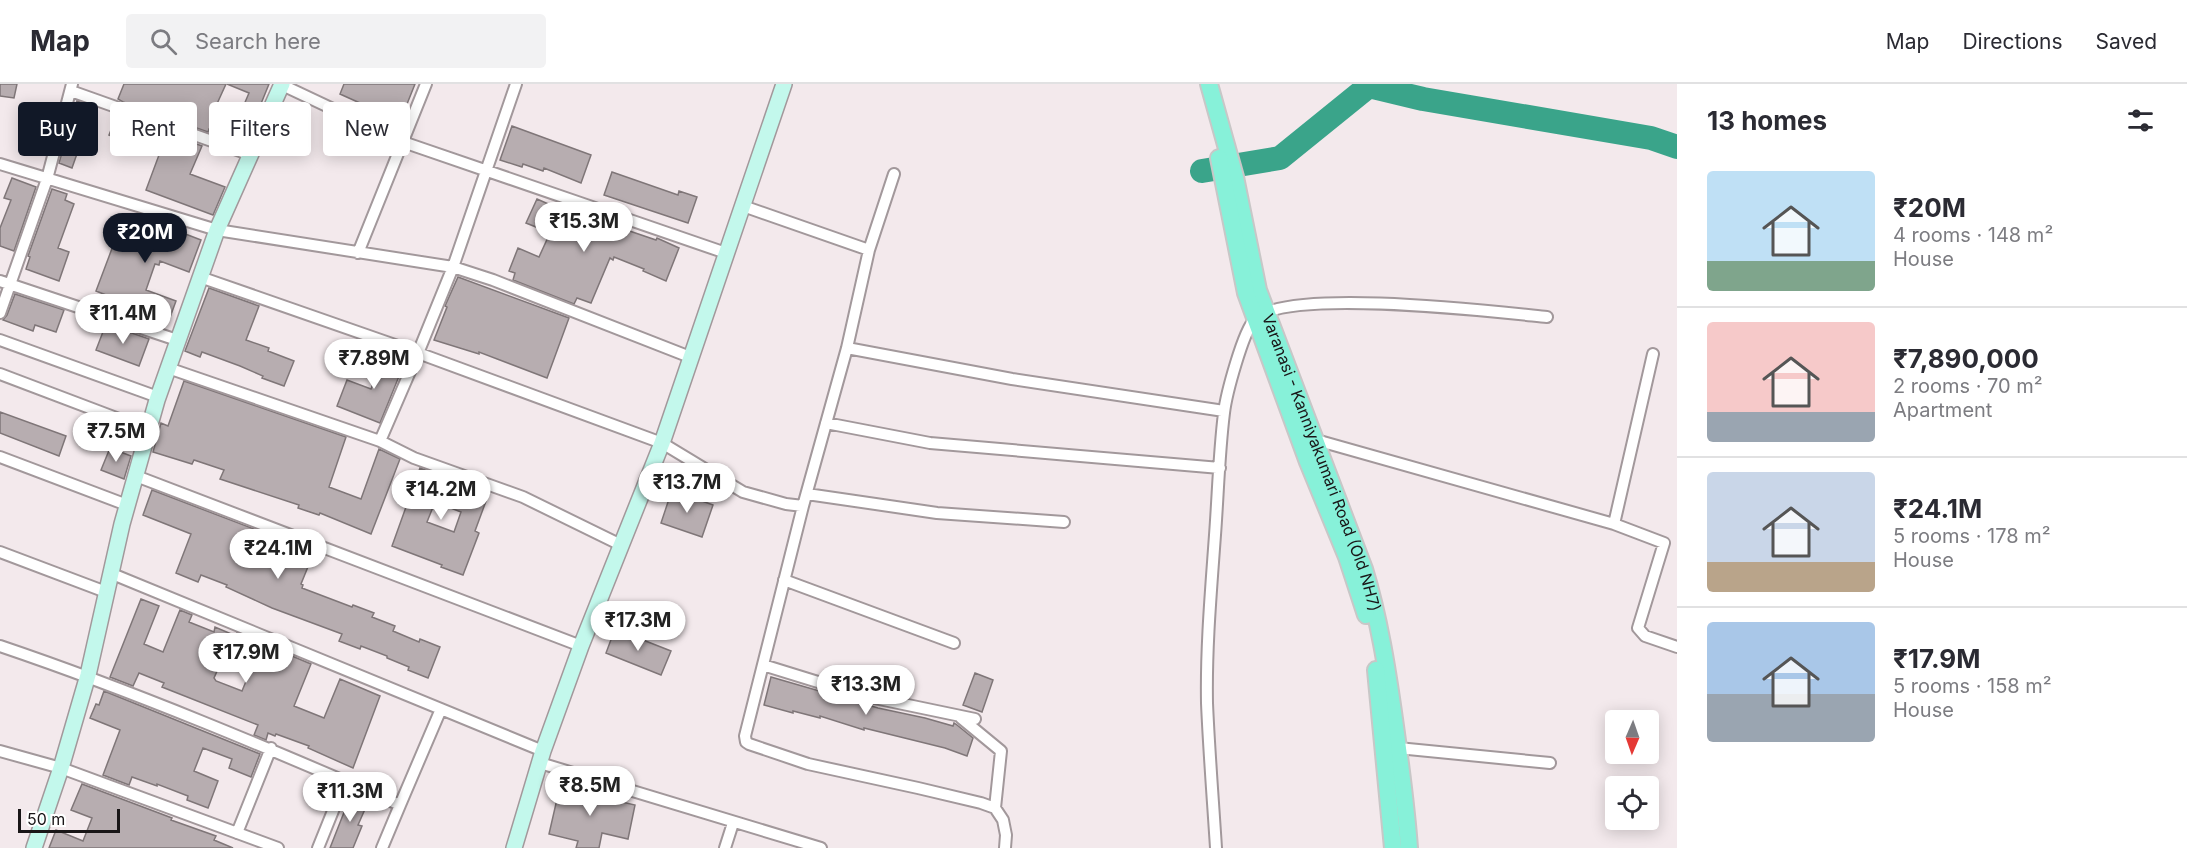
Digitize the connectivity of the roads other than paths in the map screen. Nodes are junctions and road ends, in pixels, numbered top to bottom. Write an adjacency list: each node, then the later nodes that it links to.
1 (281, 84): 8 (street); 9 (street)
2 (426, 84): 10 (street)
3 (516, 84): 17 (street)
4 (784, 84): 20 (street)
5 (1199, 84): 12 (main road, Varanasi - Kanniyakumari Road (Old NH7))
6 (1209, 84): 12 (main road, Varanasi - Kanniyakumari Road (Old NH7))
7 (72, 87): 11 (street); 19 (street)
8 (274, 102)
9 (323, 104)
10 (410, 124)
11 (209, 140)
12 (1220, 142): 29 (main road, Varanasi - Kanniyakumari Road (Old NH7))
13 (410, 144): 17 (street)
14 (251, 156): 21 (street)
15 (397, 156): 23 (street)
16 (0, 164): 19 (street)
17 (486, 170): 24 (street); 25 (street)
18 (894, 174): 22 (street)
19 (47, 179): 21 (street); 27 (street)
20 (743, 206): 22 (street); 24 (street)
21 (217, 230): 23 (street); 26 (street)
22 (869, 250): 33 (street)
23 (358, 253): 25 (street)
24 (726, 254): 36 (street)
25 (453, 267): 34 (street); 36 (street)
26 (200, 277): 32 (street); 34 (street)
27 (5, 283): 28 (street); 32 (street)
28 (0, 313)
29 (1261, 316): 30 (street); 40 (street); 43 (main road, Varanasi - Kanniyakumari Road (Old NH7)); 59 (main road, Varanasi - Kanniyakumari Road (Old NH7))
30 (1547, 317)
31 (0, 340): 39 (street)
32 (177, 340): 37 (street)
33 (847, 348): 40 (street); 41 (street)
34 (418, 353): 44 (street); 45 (street)
35 (1653, 354): 53 (street)
36 (690, 357): 45 (street)
37 (168, 368): 39 (street); 44 (street)
38 (0, 374): 42 (street)
39 (158, 397): 42 (street)
40 (1224, 411): 47 (street)
41 (826, 423): 47 (street); 49 (street)
42 (148, 429): 48 (street)
43 (1316, 440): 53 (street); 59 (main road, Varanasi - Kanniyakumari Road (Old NH7))
44 (380, 441): 54 (street)
45 (662, 443): 51 (street); 54 (street)
46 (0, 457): 50 (street)
47 (1220, 468): 89 (street)
48 (136, 476): 50 (street); 62 (street)
49 (807, 494): 51 (street); 52 (street)
50 (127, 505): 56 (street)
51 (803, 506): 57 (street)
52 (1064, 522)
53 (1614, 524): 63 (street)
54 (621, 545): 62 (street)
55 (0, 552): 58 (street)
56 (110, 573): 58 (street); 66 (street)
57 (784, 580): 60 (street); 64 (street)
58 (106, 592): 65 (street)
59 (1372, 622): 70 (main road, Varanasi - Kanniyakumari Road (Old NH7)); 90 (main road, Varanasi - Kanniyakumari Road (Old NH7))
60 (954, 643)
61 (0, 646): 65 (street)
62 (581, 646): 72 (street)
63 (1677, 647)
64 (763, 665): 67 (street); 77 (street)
65 (88, 675): 69 (street); 74 (street)
66 (441, 709): 72 (street); 76 (street)
67 (959, 716): 68 (street); 77 (street)
68 (975, 719)
69 (271, 748): 75 (street); 79 (street)
70 (1398, 748): 73 (street); 91 (main road, Varanasi - Kanniyakumari Road (Old NH7))
71 (0, 751): 74 (street)
72 (542, 757): 78 (street); 85 (street)
73 (1550, 763)
74 (61, 768): 79 (street); 81 (street)
75 (345, 781): 76 (street); 83 (street)
76 (400, 805): 84 (street)
77 (995, 808): 88 (street)
78 (733, 823): 80 (street); 86 (street)
79 (237, 833): 82 (street)
80 (808, 846): 87 (street)
81 (34, 848)
82 (278, 848)
83 (318, 848)
84 (382, 848)
85 (514, 848)
86 (725, 848)
87 (821, 848)
88 (1005, 848)
89 (1216, 848)
90 (1393, 848)
91 (1409, 848)

